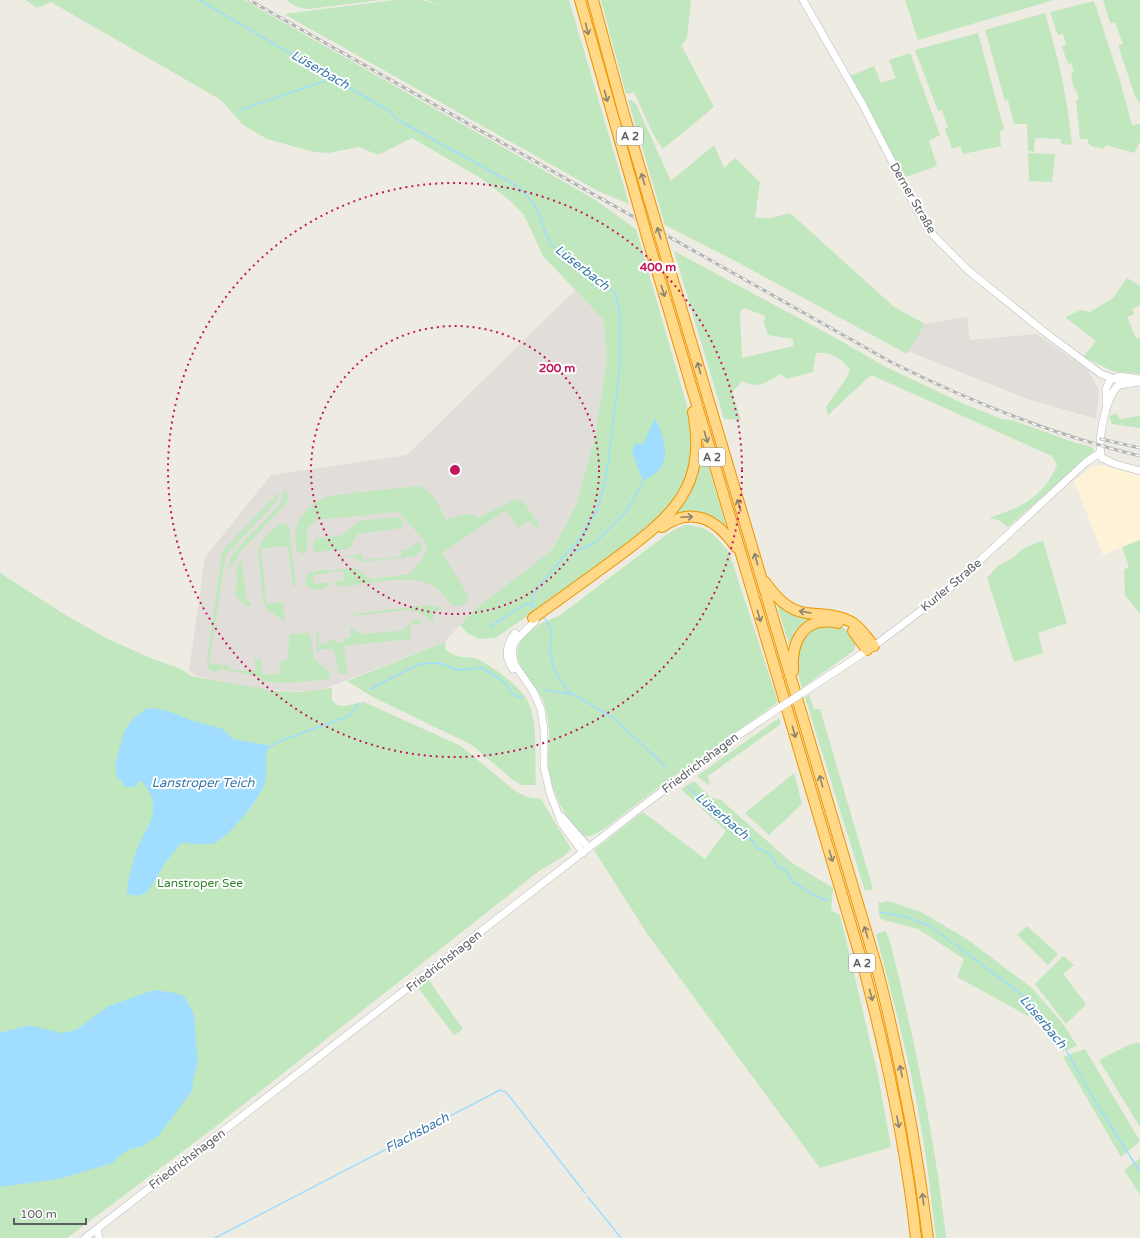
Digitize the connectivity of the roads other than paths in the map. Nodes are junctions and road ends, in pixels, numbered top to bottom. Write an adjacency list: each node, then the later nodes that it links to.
1 (580, 0): 4 (highway, A 2, one-way to 4, bridge)
2 (593, 0): 13 (highway, A 2, one-way to 2, bridge)
3 (803, 0): 5 (main road, Derner Straße)
4 (683, 359): 12 (highway, A 2, one-way to 12); 14 (highway)
5 (1094, 368): 6 (main road, Derner Straße); 9 (main road, Derner Straße)
6 (1113, 377): 7 (main road); 8 (main road); 9 (main road)
7 (1140, 380): 8 (main road)
8 (1126, 383): 9 (main road)
9 (1108, 392): 10 (main road)
10 (1101, 456): 11 (main road); 16 (main road, Kurler Straße)
11 (1140, 471)
12 (742, 555): 14 (highway, one-way to 12); 23 (highway, A 2, one-way to 23)
13 (760, 576): 16 (highway, one-way to 13); 17 (highway, A 2)
14 (550, 608): 15 (highway)
15 (534, 619): 19 (main road)
16 (870, 648): 17 (highway); 18 (main road, Kurler Straße)
17 (794, 687): 24 (highway, A 2, one-way to 17)
18 (807, 690): 19 (main road, Friedrichshagen, bridge)
19 (586, 850): 20 (main road, Friedrichshagen)
20 (97, 1229): 21 (main road, Friedrichshagen); 22 (main road)
21 (85, 1238)
22 (99, 1238)
23 (916, 1238)
24 (928, 1238)

